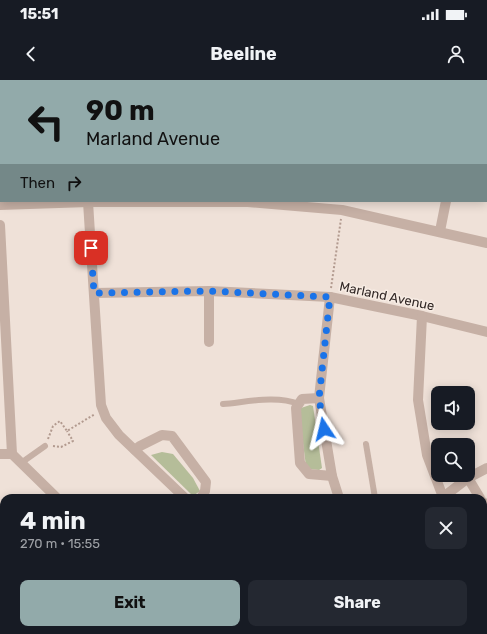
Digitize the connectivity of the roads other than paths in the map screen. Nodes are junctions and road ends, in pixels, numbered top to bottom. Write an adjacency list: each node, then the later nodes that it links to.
1 (88, 202): 4 (street); 10 (street)
2 (272, 202): 5 (street)
3 (446, 202): 7 (street)
4 (0, 205)
5 (343, 205): 7 (street)
6 (0, 225): 22 (street)
7 (440, 231): 8 (street)
8 (487, 243)
9 (209, 291): 10 (street, Marland Avenue); 11 (street, Marland Avenue); 14 (street)
10 (94, 293): 20 (street)
11 (330, 297): 12 (street, Marland Avenue); 15 (street)
12 (422, 316): 13 (street, Marland Avenue); 34 (street)
13 (487, 332)
14 (208, 342)
15 (319, 398): 17 (street); 26 (street)
16 (223, 404): 17 (lane)
17 (299, 404): 26 (street)
18 (366, 444): 33 (lane)
19 (45, 446): 23 (lane)
20 (135, 450): 30 (street); 31 (street)
21 (0, 454): 22 (street)
22 (12, 454): 23 (street)
23 (21, 463): 29 (street)
24 (487, 468): 25 (street)
25 (475, 474)
26 (332, 476): 32 (street)
27 (463, 482): 35 (street)
28 (470, 482): 36 (street)
29 (53, 494)
30 (181, 494)
31 (203, 494)
32 (338, 494)
33 (374, 494)
34 (441, 494)
35 (446, 494)
36 (478, 494)

